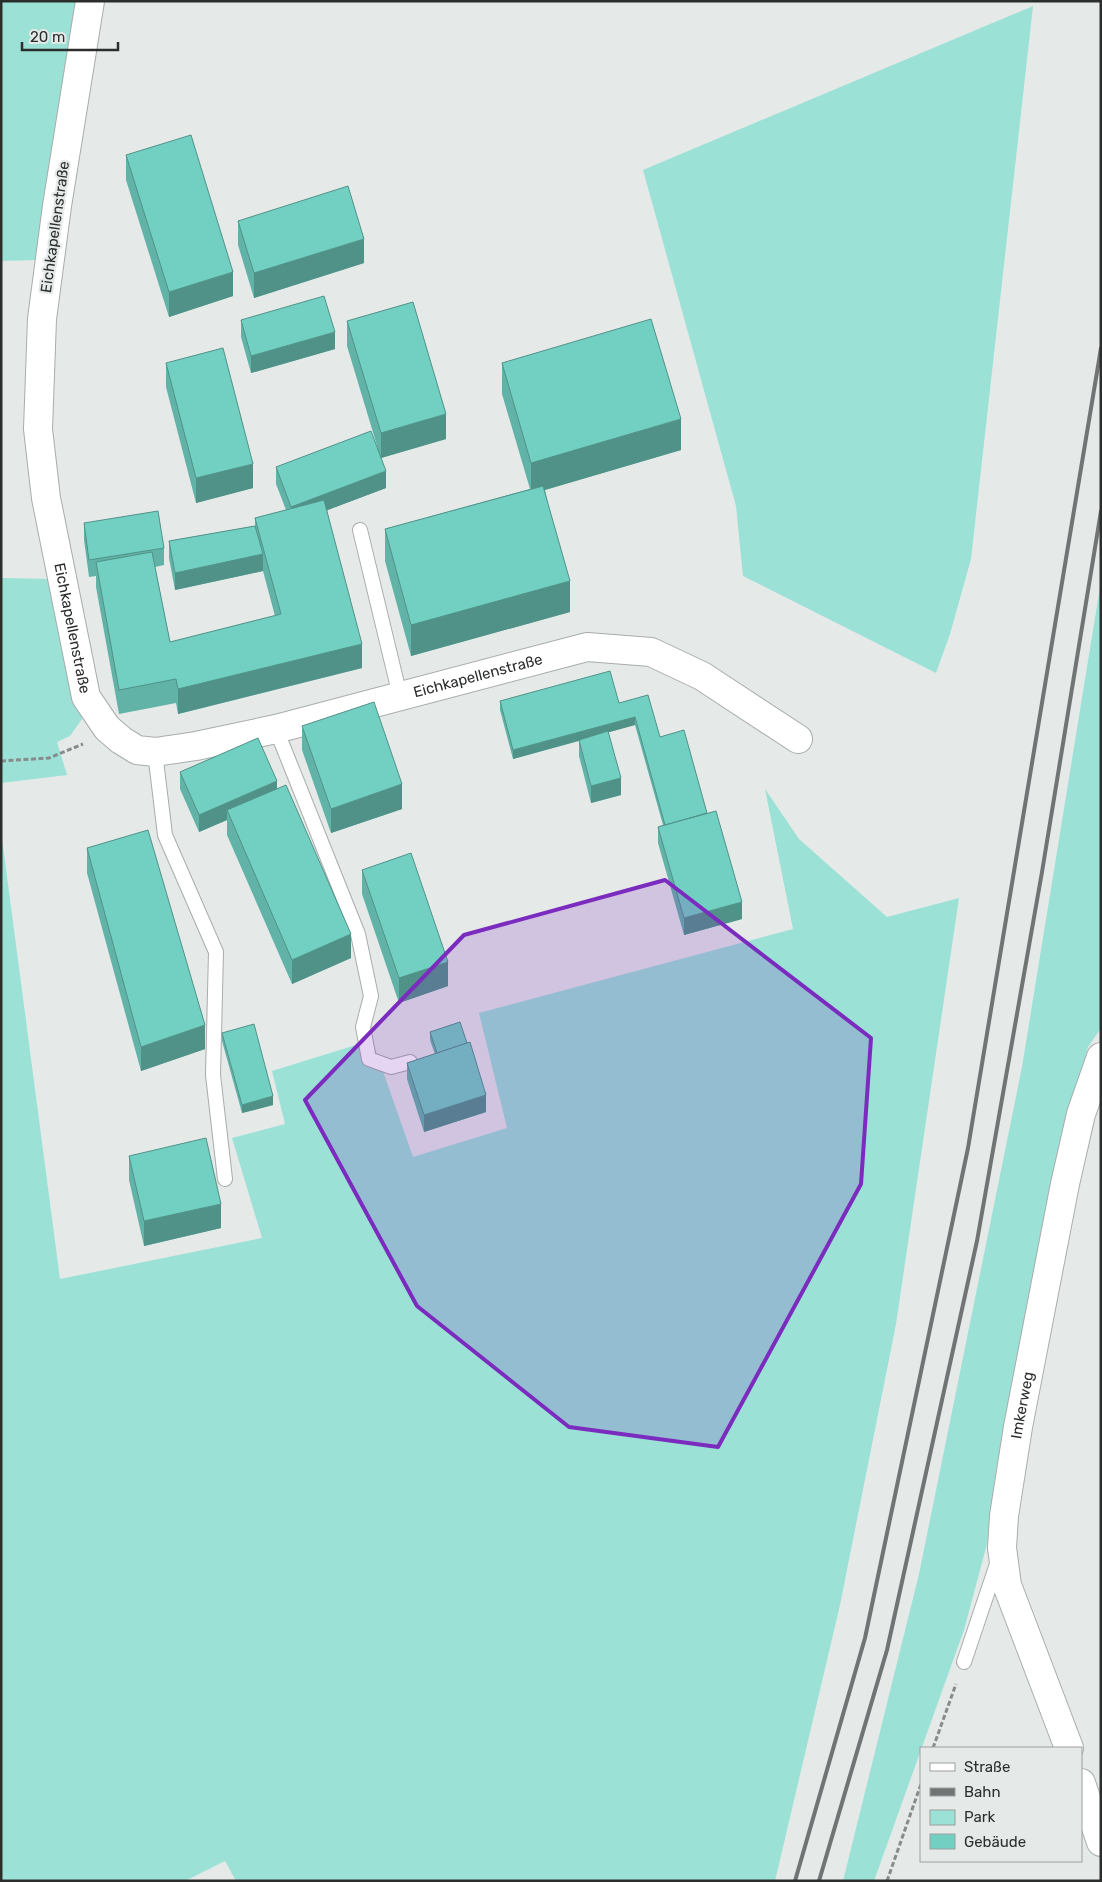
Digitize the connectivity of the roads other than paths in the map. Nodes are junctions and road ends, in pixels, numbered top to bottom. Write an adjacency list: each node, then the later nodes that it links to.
1 (90, 1): 6 (street, Eichkapellenstraße)
2 (360, 530): 3 (lane)
3 (400, 696): 4 (street, Eichkapellenstraße); 5 (street, Eichkapellenstraße)
4 (276, 729): 6 (street, Eichkapellenstraße); 8 (lane)
5 (798, 739)
6 (155, 752): 9 (lane)
7 (1101, 1057): 10 (street, Imkerweg)
8 (410, 1062)
9 (225, 1179)
10 (1002, 1548): 11 (lane); 12 (street, Imkerweg)
11 (964, 1662)
12 (1069, 1747)
13 (1082, 1787): 14 (street)
14 (1101, 1842)

